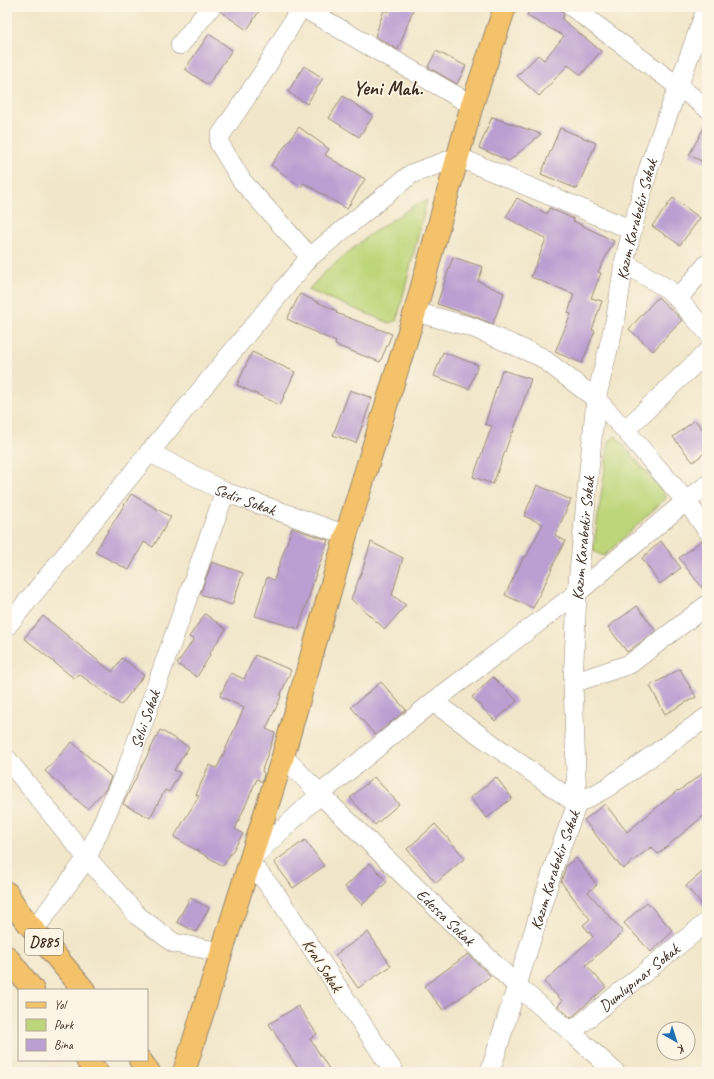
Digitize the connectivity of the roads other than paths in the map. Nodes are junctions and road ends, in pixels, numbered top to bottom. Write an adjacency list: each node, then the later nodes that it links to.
1 (210, 7): 6 (street)
2 (301, 7): 8 (street); 12 (street)
3 (505, 7): 8 (main road)
4 (572, 7): 7 (street)
5 (707, 7): 7 (street, Kazım Karabekir Sokak)
6 (180, 45)
7 (679, 87): 9 (street); 11 (street, Kazım Karabekir Sokak)
8 (472, 105): 10 (main road)
9 (707, 108)
10 (458, 156): 11 (street); 12 (street); 16 (main road)
11 (632, 230): 13 (street, Kazım Karabekir Sokak)
12 (310, 257): 21 (street)
13 (624, 264): 15 (street); 19 (street, Kazım Karabekir Sokak)
14 (707, 264): 15 (street)
15 (678, 298): 17 (street)
16 (415, 312): 19 (street); 26 (main road)
17 (707, 332)
18 (707, 352): 20 (street)
19 (596, 399): 20 (street); 27 (street, Kazım Karabekir Sokak)
20 (625, 430): 24 (street)
21 (149, 452): 23 (street, Sedir Sokak); 29 (street)
22 (707, 485): 24 (street)
23 (225, 492): 26 (street, Sedir Sokak); 37 (street, Selvi Sokak)
24 (686, 501): 25 (street); 27 (street)
25 (707, 530)
26 (346, 535): 33 (main road)
27 (577, 594): 30 (street, Kazım Karabekir Sokak); 31 (street)
28 (707, 605): 30 (street)
29 (7, 626)
30 (573, 682): 36 (street, Kazım Karabekir Sokak)
31 (433, 702): 35 (street); 36 (street)
32 (707, 717): 36 (street)
33 (283, 756): 35 (street, Edessa Sokak); 38 (main road)
34 (7, 759): 37 (street)
35 (320, 794): 38 (street); 44 (street, Edessa Sokak)
36 (577, 804): 44 (street, Kazım Karabekir Sokak)
37 (86, 858): 41 (street, Selvi Sokak); 42 (street)
38 (249, 861): 42 (main road); 53 (street, Kral Sokak)
39 (7, 893): 41 (main road, D885)
40 (707, 922): 47 (street, Dumlupınar Sokak)
41 (34, 930): 46 (main road, D885)
42 (221, 952): 52 (main road)
43 (7, 957): 45 (main road, D885)
44 (516, 985): 47 (street, Edessa Sokak); 54 (street, Kazım Karabekir Sokak)
45 (32, 989)
46 (83, 989)
47 (571, 1032): 55 (street, Edessa Sokak)
48 (88, 1061): 50 (main road)
49 (141, 1061): 51 (main road)
50 (97, 1072)
51 (149, 1072)
52 (184, 1072)
53 (394, 1072)
54 (490, 1072)
55 (615, 1072)

